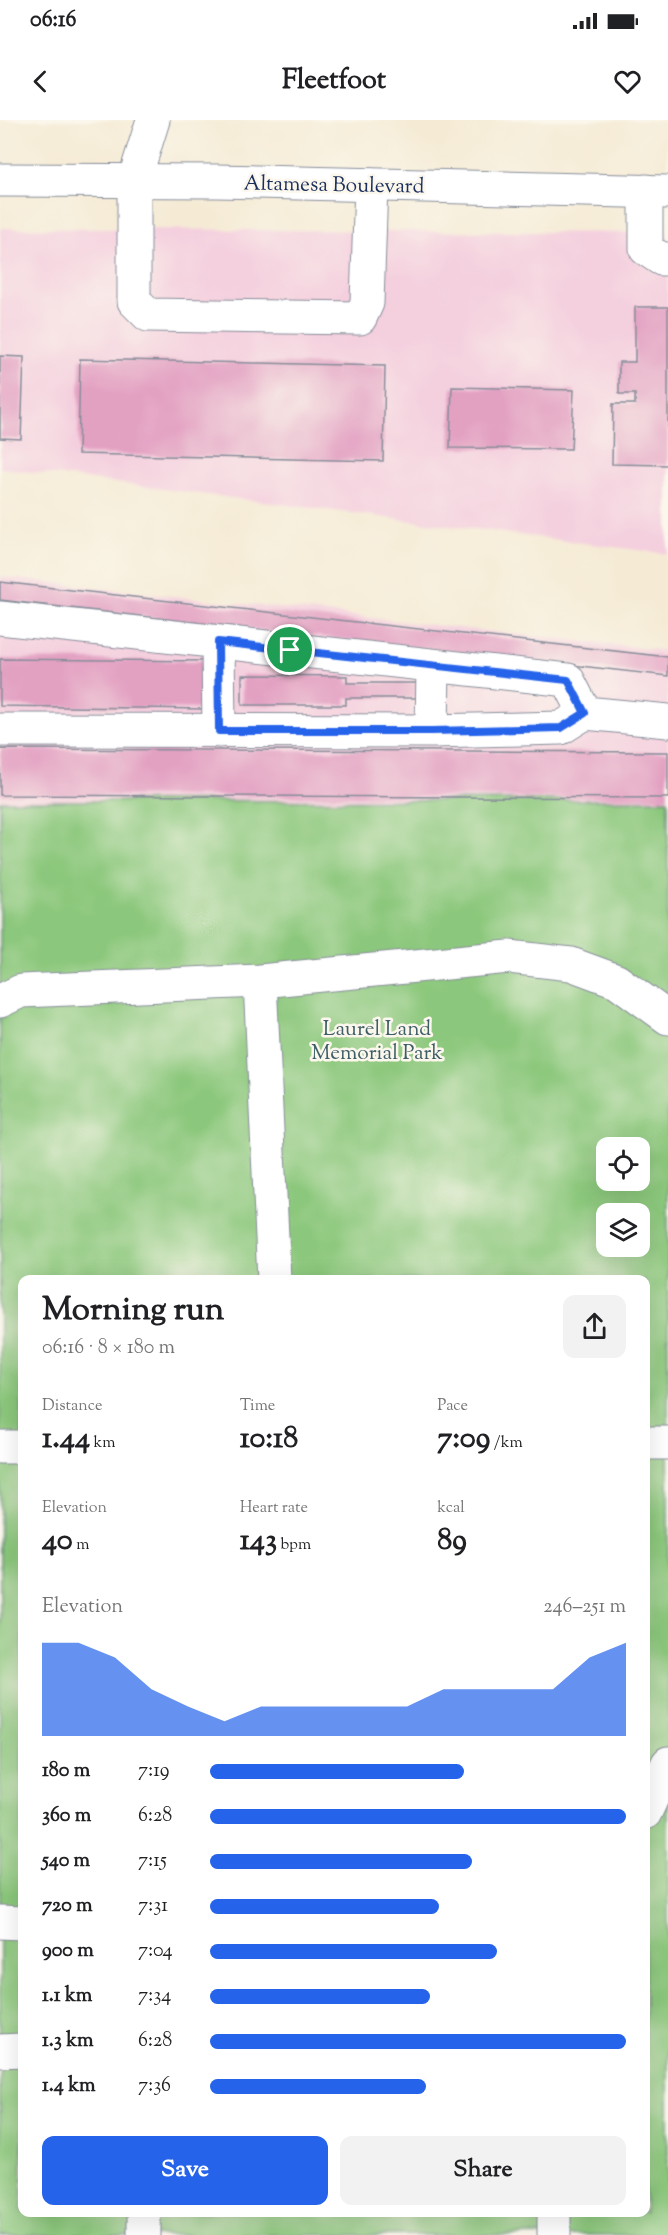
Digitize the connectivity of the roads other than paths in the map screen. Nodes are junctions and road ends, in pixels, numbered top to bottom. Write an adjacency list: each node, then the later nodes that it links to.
1 (153, 120): 3 (main road)
2 (0, 180): 3 (main road, Altamesa Boulevard)
3 (134, 180): 4 (main road, Altamesa Boulevard); 4 (main road)
4 (371, 185): 5 (main road, Altamesa Boulevard)
5 (657, 191): 6 (main road)
6 (668, 259)
7 (0, 618): 8 (main road)
8 (218, 642): 9 (main road); 13 (main road)
9 (433, 666): 10 (main road); 14 (main road)
10 (585, 713): 11 (main road); 14 (main road)
11 (668, 721)
12 (0, 730): 13 (main road)
13 (219, 731): 14 (main road)
14 (432, 731)
15 (260, 981): 16 (main road); 17 (main road); 18 (main road)
16 (0, 1001)
17 (668, 1018)
18 (274, 1275)
19 (650, 1443): 20 (main road)
20 (668, 1443)
21 (0, 1447): 22 (main road)
22 (18, 1447)
23 (668, 1763): 24 (main road)
24 (650, 1802)
25 (0, 1922): 26 (main road)
26 (18, 1923)
27 (0, 2050): 28 (main road)
28 (18, 2050)
29 (144, 2217): 31 (main road)
30 (554, 2217): 32 (main road)
31 (144, 2235)
32 (554, 2235)

